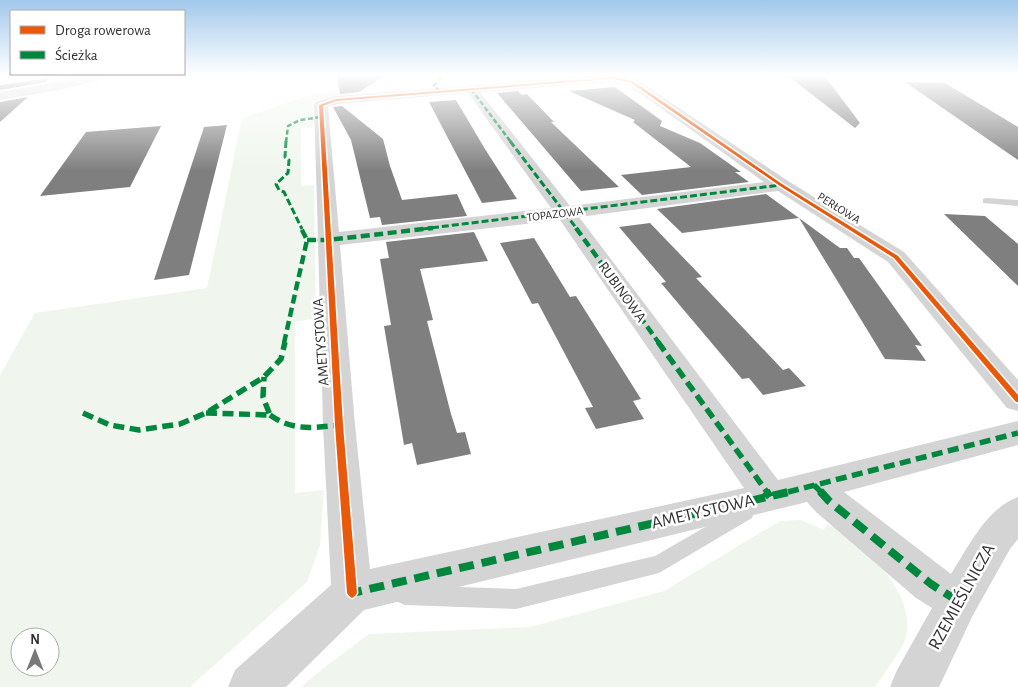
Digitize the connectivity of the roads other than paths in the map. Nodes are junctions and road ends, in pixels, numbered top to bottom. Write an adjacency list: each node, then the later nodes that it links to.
1 (321, 107): 8 (street, AMETYSTOWA)
2 (485, 107): 7 (street, RUBINOWA)
3 (668, 107): 4 (street, PERŁOWA)
4 (781, 185): 7 (street, TOPAZOWA); 9 (street, PERŁOWA)
5 (986, 202): 6 (lane)
6 (1018, 203)
7 (565, 213): 8 (street, TOPAZOWA); 12 (street, RUBINOWA)
8 (328, 240): 14 (street, AMETYSTOWA)
9 (1018, 400)
10 (1018, 433): 11 (street, AMETYSTOWA)
11 (814, 485): 12 (street, AMETYSTOWA); 15 (street)
12 (770, 497): 14 (street, AMETYSTOWA)
13 (1018, 513): 15 (street, RZEMIEŚLNICZA)
14 (352, 593): 16 (street)
15 (958, 601): 17 (street, RZEMIEŚLNICZA)
16 (252, 687)
17 (914, 687)

